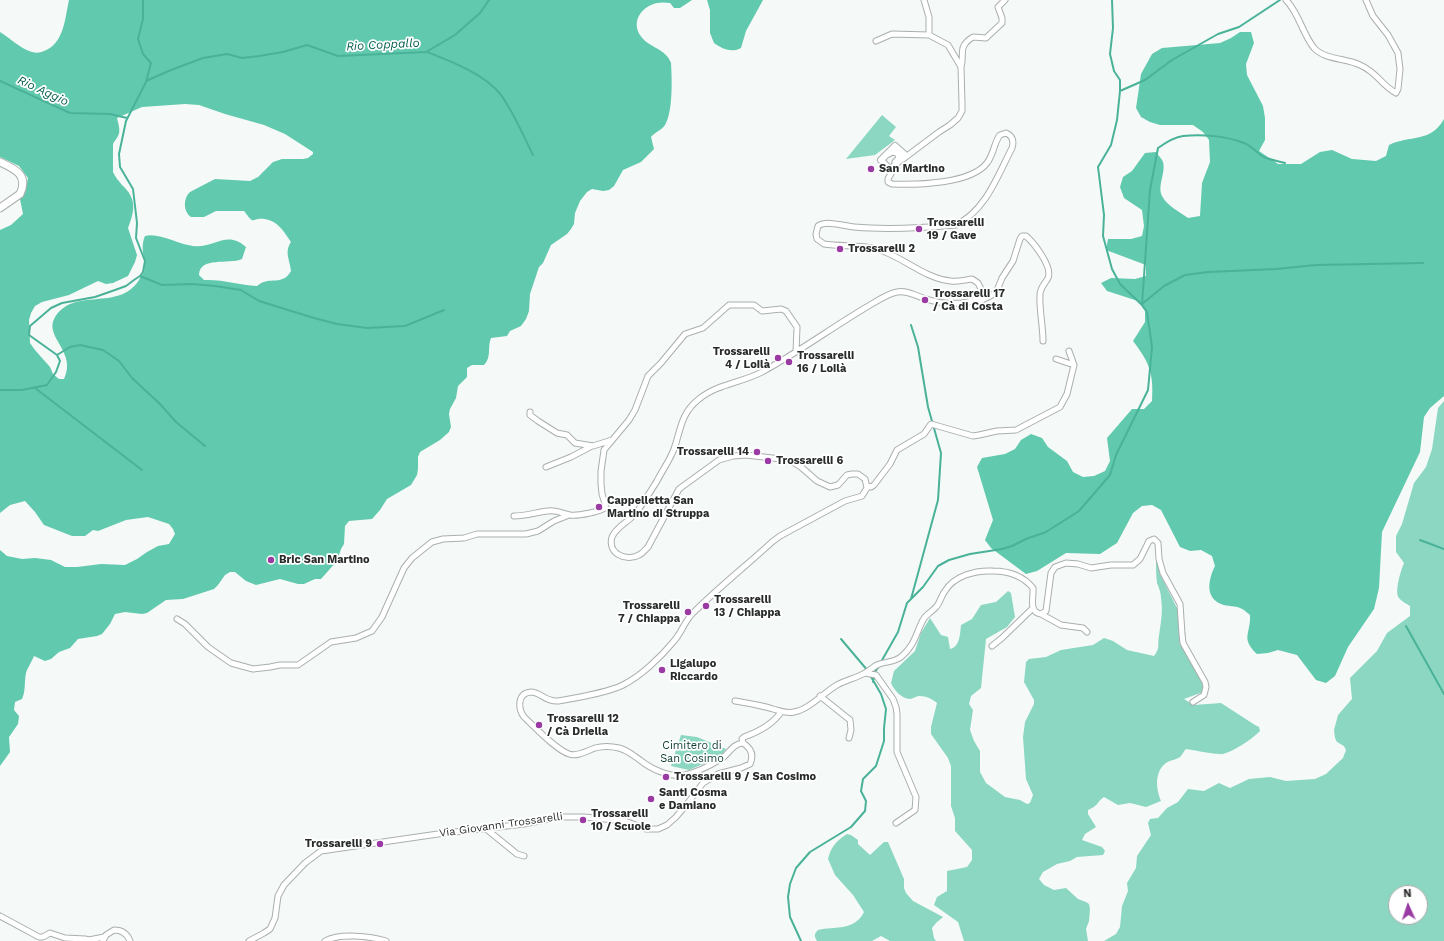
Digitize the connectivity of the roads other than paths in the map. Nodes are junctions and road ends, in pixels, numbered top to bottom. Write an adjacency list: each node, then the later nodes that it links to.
1 (924, 0): 5 (street)
2 (1005, 0): 7 (street)
3 (1286, 0): 4 (street)
4 (1366, 0)
5 (929, 35): 6 (street); 7 (street)
6 (876, 41)
7 (960, 67): 10 (street)
8 (0, 162): 9 (main road)
9 (0, 208)
10 (975, 300): 11 (street); 13 (street)
11 (1043, 341)
12 (1069, 351): 15 (street)
13 (796, 352): 17 (street); 20 (street)
14 (1056, 359): 15 (street)
15 (1074, 365): 20 (street)
16 (530, 412): 18 (street)
17 (612, 440): 18 (street); 21 (street)
18 (593, 446): 19 (street)
19 (546, 467)
20 (867, 486): 34 (street)
21 (569, 515): 22 (street); 25 (street)
22 (514, 516)
23 (1032, 608): 24 (street); 27 (street); 28 (street)
24 (1041, 614): 26 (street); 31 (street)
25 (177, 619)
26 (1087, 632)
27 (992, 646)
28 (865, 673): 29 (street); 35 (street)
29 (820, 696): 32 (street); 33 (street)
30 (735, 700): 32 (street)
31 (1192, 702)
32 (781, 712): 34 (street)
33 (849, 738)
34 (743, 743): 36 (street, Via Giovanni Trossarelli)
35 (896, 823)
36 (485, 828): 37 (street); 41 (street, Via Giovanni Trossarelli)
37 (524, 856)
38 (0, 916): 39 (street)
39 (103, 939): 40 (street)
40 (130, 941)
41 (248, 941)
42 (325, 941): 43 (street)
43 (386, 941)

